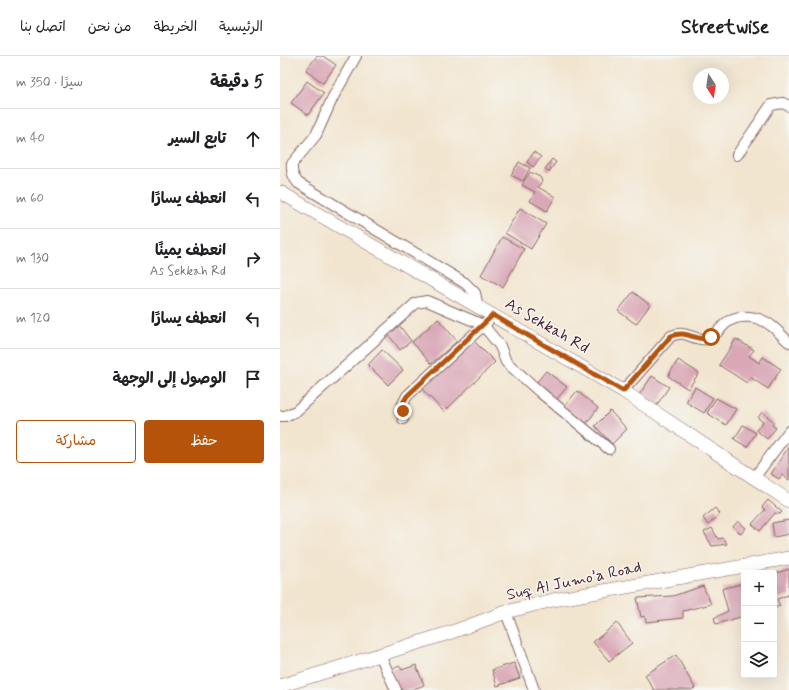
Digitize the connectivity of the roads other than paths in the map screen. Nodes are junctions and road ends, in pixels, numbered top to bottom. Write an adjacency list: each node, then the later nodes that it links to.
1 (356, 56): 5 (street)
2 (789, 106): 3 (street)
3 (737, 155)
4 (280, 192): 5 (main road, As Sekkah Rd)
5 (478, 307): 6 (main road, As Sekkah Rd)
6 (493, 315): 7 (street); 9 (main road, As Sekkah Rd)
7 (483, 325): 10 (street); 11 (street); 13 (street)
8 (789, 342): 9 (street)
9 (623, 391): 14 (main road, As Sekkah Rd)
10 (280, 416)
11 (403, 419)
12 (789, 431): 14 (street)
13 (609, 449)
14 (754, 478): 15 (main road, As Sekkah Rd)
15 (789, 501)
16 (789, 558): 17 (main road, Suq Al Jumo’a Road)
17 (506, 612): 18 (main road, Suq Al Jumo’a Road); 21 (street)
18 (380, 655): 19 (main road, Suq Al Jumo’a Road); 20 (street)
19 (280, 686)
20 (396, 690)
21 (534, 690)

